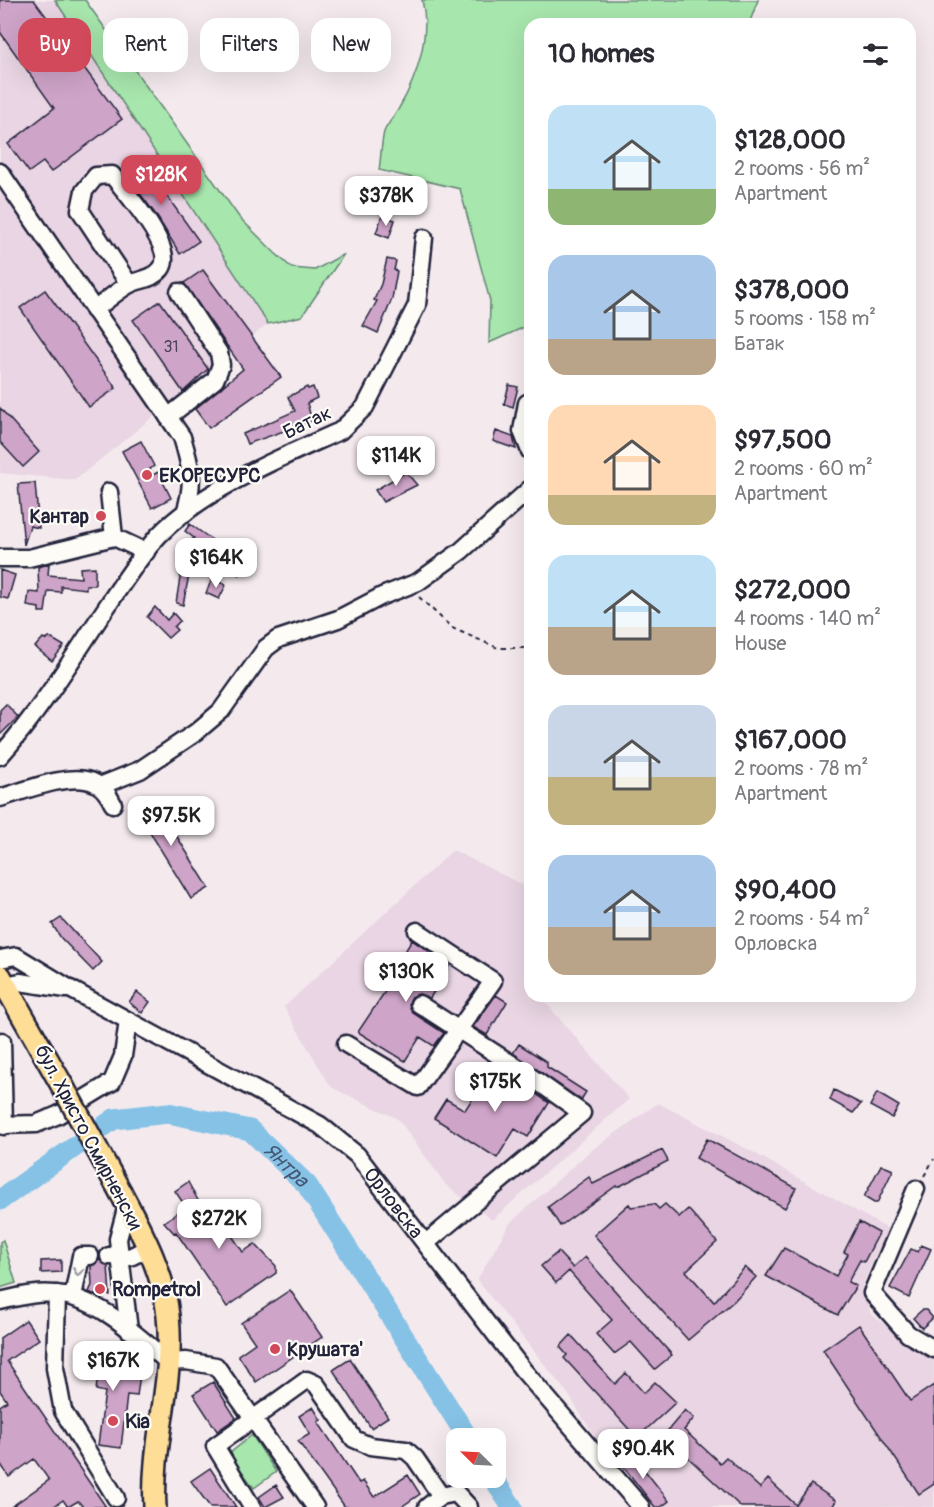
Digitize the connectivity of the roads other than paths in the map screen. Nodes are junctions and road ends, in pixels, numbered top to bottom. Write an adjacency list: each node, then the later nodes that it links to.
1 (0, 172): 5 (street)
2 (424, 238): 11 (street, Батак)
3 (129, 284): 3 (street); 5 (street)
4 (179, 292): 6 (street)
5 (94, 310): 6 (street)
6 (168, 417): 11 (street)
7 (524, 420): 8 (street)
8 (524, 436)
9 (109, 492): 12 (street)
10 (524, 494): 16 (street)
11 (185, 513): 13 (street, Батак)
12 (114, 537): 13 (street); 14 (street)
13 (146, 552): 15 (street, Батак)
14 (0, 558)
15 (0, 756)
16 (100, 786): 17 (street); 18 (street)
17 (0, 798)
18 (114, 804)
19 (417, 931): 25 (street)
20 (0, 959): 22 (street, Орловска)
21 (2, 981): 22 (street, Орловска); 30 (main road, бул. Христо Смирненски, bridge)
22 (72, 990): 24 (street, Орловска)
23 (419, 1004): 25 (street)
24 (128, 1021): 28 (street); 31 (street, Орловска)
25 (459, 1030): 27 (street); 31 (street)
26 (2, 1041): 28 (street)
27 (346, 1044)
28 (2, 1125)
29 (916, 1189): 38 (street)
30 (124, 1199): 32 (main road, бул. Христо Смирненски); 34 (street)
31 (426, 1243): 48 (street, Орловска)
32 (148, 1248): 34 (street); 39 (main road, бул. Христо Смирненски)
33 (90, 1256): 35 (street, one-way to 35)
34 (113, 1256): 37 (street)
35 (65, 1295): 36 (street); 37 (street); 42 (street)
36 (0, 1301)
37 (129, 1329): 39 (street)
38 (934, 1349)
39 (168, 1362): 40 (street); 43 (main road, бул. Христо Смирненски)
40 (253, 1417): 41 (street); 44 (street); 45 (street)
41 (441, 1496): 46 (street); 47 (street)
42 (116, 1498)
43 (154, 1507)
44 (252, 1507)
45 (315, 1507)
46 (427, 1507)
47 (469, 1507)
48 (640, 1507)

